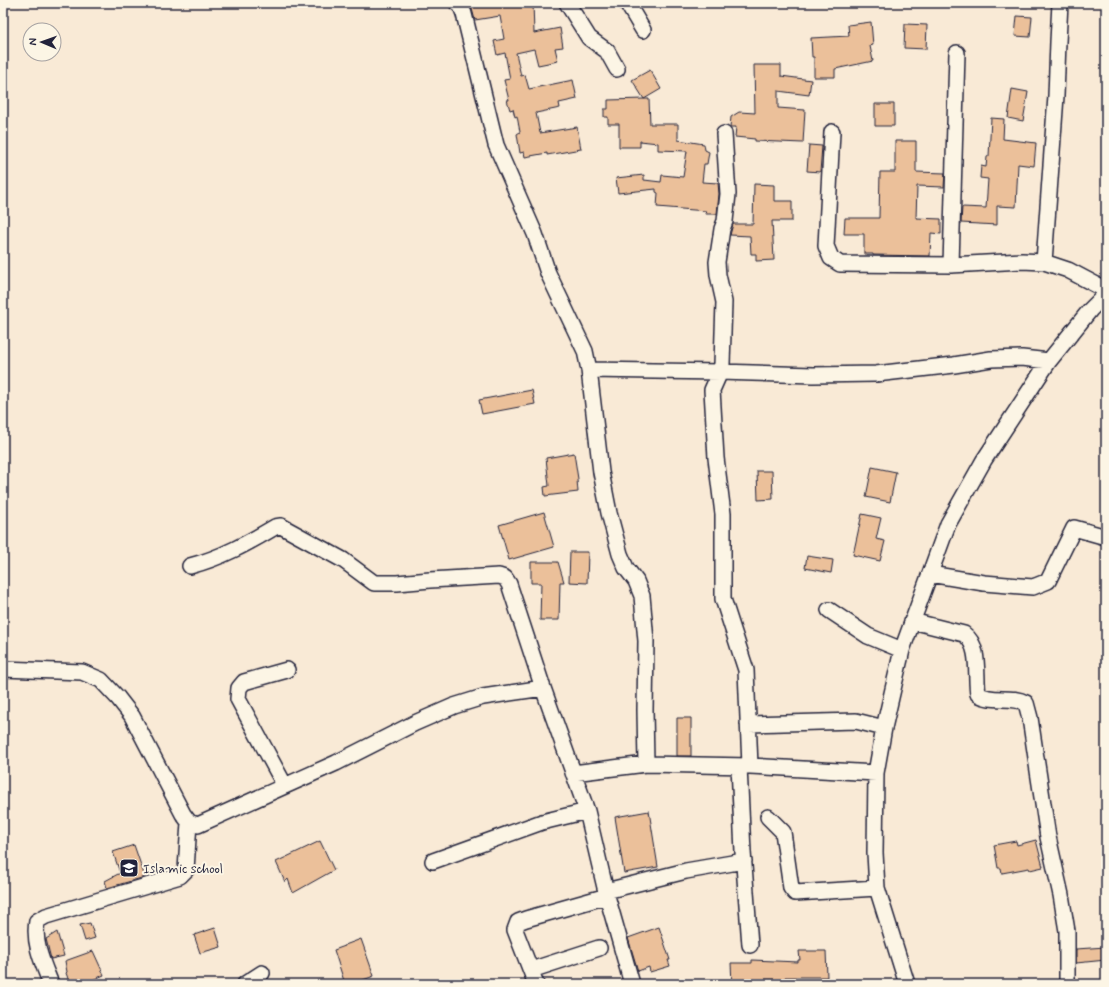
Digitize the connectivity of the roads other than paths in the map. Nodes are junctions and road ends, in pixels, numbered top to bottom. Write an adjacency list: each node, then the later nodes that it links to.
1 (457, 3): 15 (street)
2 (566, 3): 7 (street)
3 (627, 3): 5 (street)
4 (1060, 3): 10 (street)
5 (643, 30)
6 (956, 53): 11 (street)
7 (617, 69)
8 (832, 132): 11 (street)
9 (724, 134): 16 (street)
10 (1044, 262): 11 (street); 12 (street)
11 (951, 265)
12 (1106, 290)
13 (1106, 294): 14 (street)
14 (1049, 361): 16 (street); 19 (street)
15 (589, 370): 16 (street); 28 (street)
16 (720, 372): 26 (street)
17 (1106, 537): 19 (street)
18 (190, 566): 25 (street)
19 (930, 574): 21 (street)
20 (829, 610): 22 (street)
21 (912, 621): 22 (street); 49 (street)
22 (902, 650): 27 (street)
23 (3, 668): 35 (street)
24 (287, 670): 32 (street)
25 (543, 688): 30 (street); 32 (street)
26 (748, 724): 27 (street); 29 (street)
27 (884, 728): 31 (street)
28 (646, 764): 29 (street); 30 (street)
29 (745, 766): 31 (street); 37 (street)
30 (573, 773): 33 (street)
31 (876, 773): 38 (street)
32 (285, 786): 35 (street)
33 (587, 811): 36 (street); 39 (street)
34 (768, 817): 38 (street)
35 (190, 822): 44 (street)
36 (433, 861)
37 (744, 861): 39 (street); 40 (street)
38 (877, 888): 48 (street)
39 (606, 894): 42 (street); 47 (street)
40 (750, 945)
41 (599, 948): 42 (street)
42 (531, 970): 46 (street)
43 (262, 973): 45 (street)
44 (51, 984)
45 (245, 984)
46 (536, 984)
47 (632, 984)
48 (906, 984)
49 (1067, 984)

